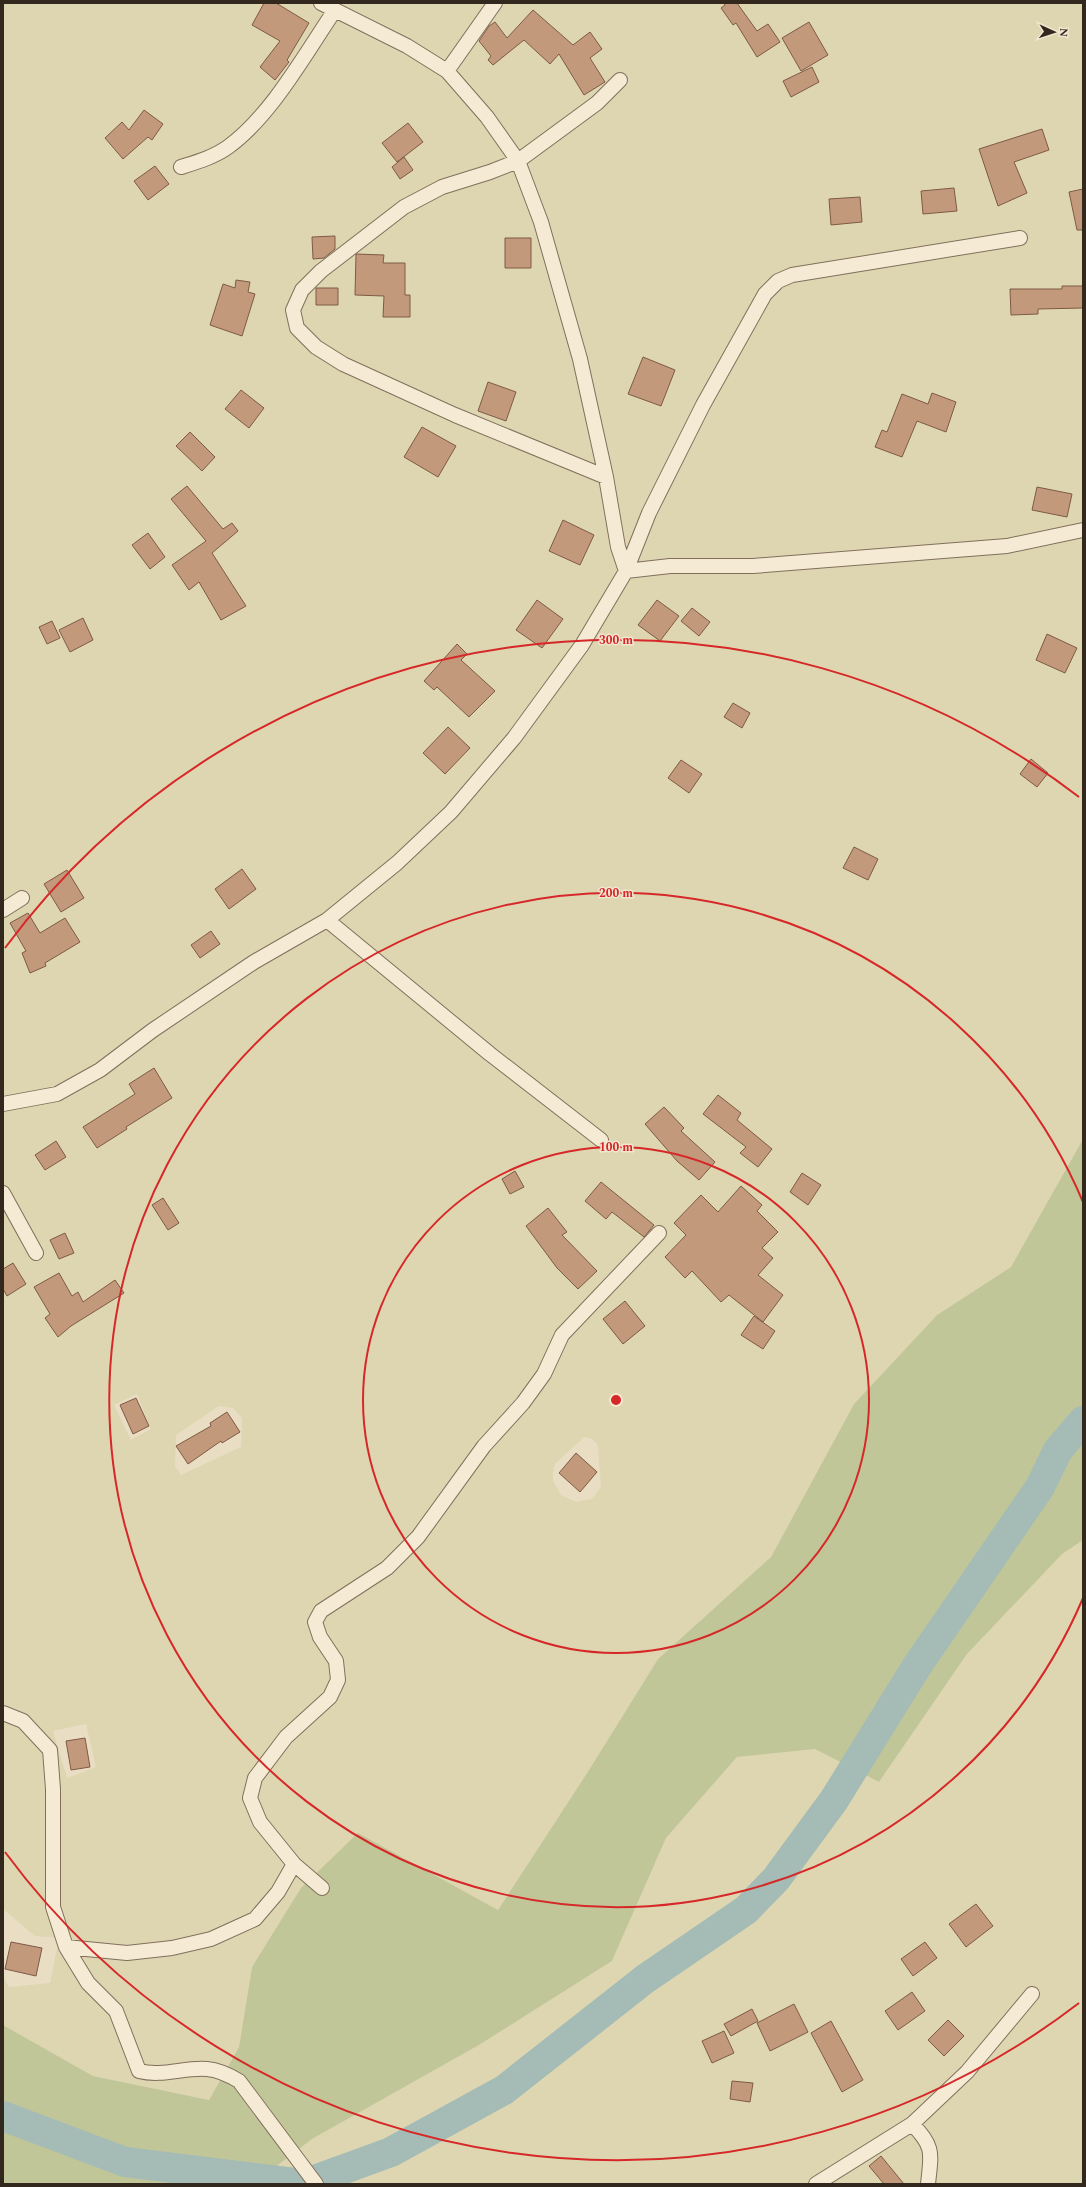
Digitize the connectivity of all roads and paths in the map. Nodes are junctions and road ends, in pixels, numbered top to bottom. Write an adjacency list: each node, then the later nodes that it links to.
1 (321, 3): 3 (street)
2 (495, 3): 4 (street)
3 (335, 10): 4 (street); 7 (street)
4 (447, 71): 6 (street)
5 (620, 80): 6 (street)
6 (518, 160): 9 (street); 9 (street)
7 (181, 167)
8 (1020, 238): 11 (street)
9 (606, 477): 11 (street)
10 (1083, 530): 11 (street)
11 (626, 570): 14 (street)
12 (22, 898): 13 (street)
13 (3, 910)
14 (327, 920): 15 (street); 16 (street)
15 (3, 1104)
16 (601, 1140)
17 (3, 1193): 19 (street)
18 (659, 1233): 21 (street)
19 (36, 1253)
20 (3, 1713): 23 (street)
21 (294, 1864): 22 (street); 23 (street)
22 (322, 1888)
23 (66, 1947): 26 (street)
24 (1032, 1994): 25 (street)
25 (912, 2124): 27 (street); 28 (street)
26 (316, 2184)
27 (816, 2184)
28 (928, 2184)

